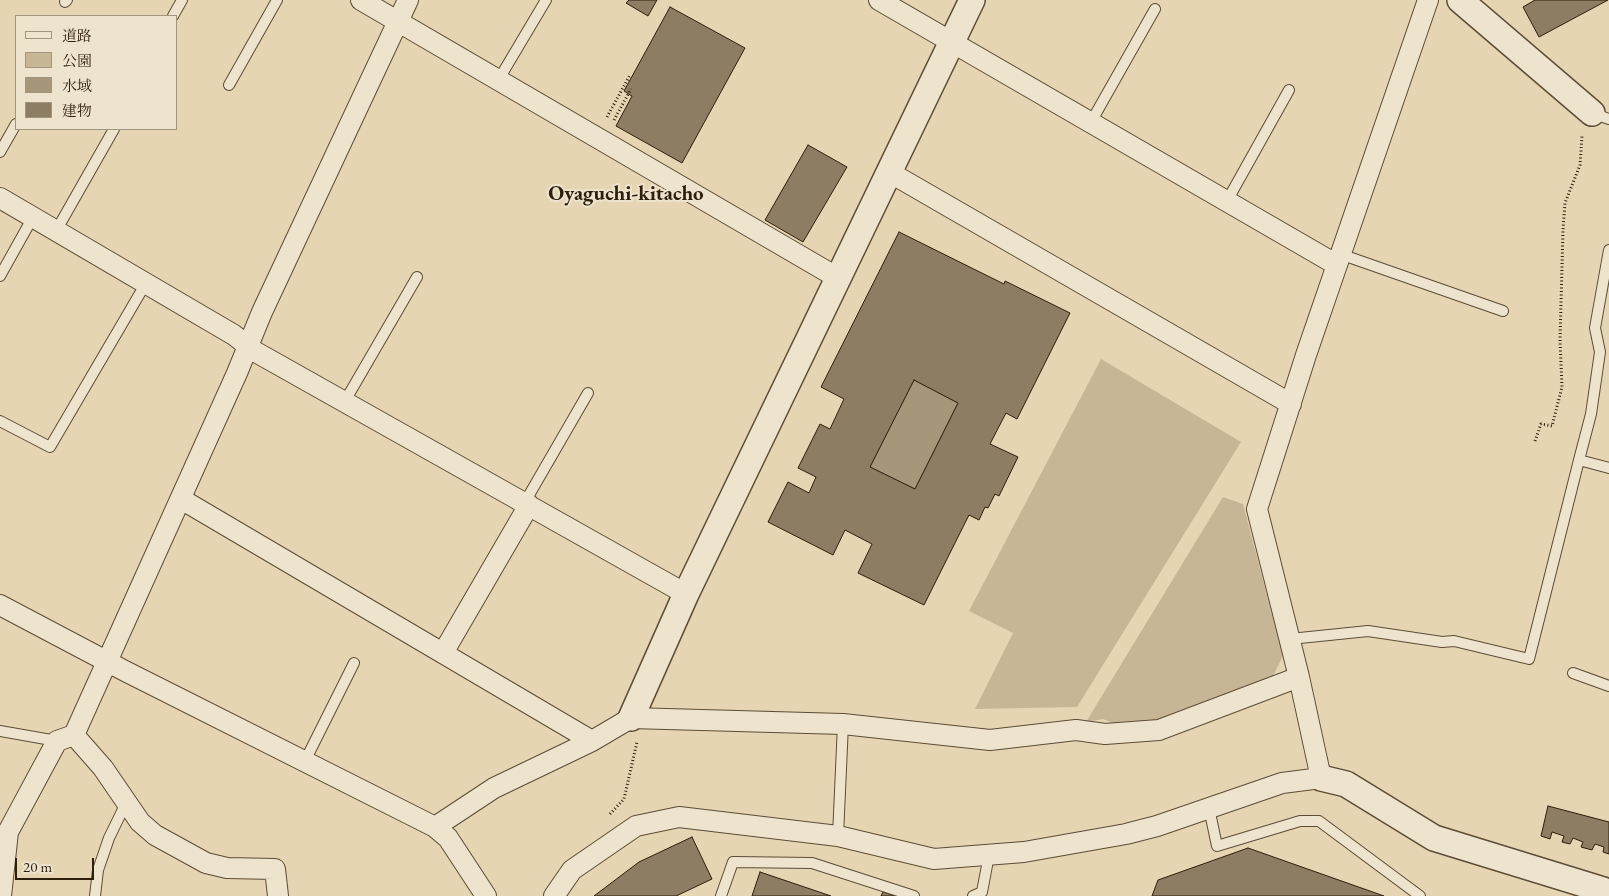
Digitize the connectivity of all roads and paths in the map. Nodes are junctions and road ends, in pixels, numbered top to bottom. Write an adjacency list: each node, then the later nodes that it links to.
1 (182, 0): 11 (lane)
2 (277, 0): 16 (lane)
3 (360, 0): 12 (street)
4 (408, 0): 12 (street)
5 (546, 0): 15 (lane)
6 (879, 0): 13 (street)
7 (972, 0): 13 (street)
8 (1428, 0): 32 (street)
9 (1460, 0): 19 (street)
10 (1155, 9): 21 (lane)
11 (174, 15)
12 (398, 21): 15 (street); 38 (street)
13 (952, 42): 21 (street); 26 (street)
14 (630, 75): 20 (path)
15 (499, 80): 35 (street)
16 (230, 85)
17 (631, 89): 22 (path)
18 (1289, 90): 28 (lane)
19 (1600, 116): 43 (path)
20 (604, 122)
21 (1091, 122): 28 (street)
22 (612, 123)
23 (15, 126): 25 (lane)
24 (113, 130): 30 (lane)
25 (0, 152)
26 (889, 172): 35 (street); 41 (street)
27 (0, 198): 29 (street)
28 (1227, 201): 32 (street)
29 (33, 217): 30 (street); 33 (lane)
30 (56, 231): 36 (street)
31 (1609, 250): 44 (lane)
32 (1339, 260): 37 (lane); 41 (street)
33 (0, 276)
34 (416, 278): 40 (lane)
35 (838, 278): 48 (street)
36 (146, 283): 38 (street); 42 (lane)
37 (1504, 312)
38 (248, 345): 40 (street); 46 (street)
39 (588, 393): 47 (lane)
40 (345, 401): 47 (street)
41 (1291, 404): 50 (street)
42 (0, 421)
43 (1535, 441)
44 (1579, 460): 45 (lane); 50 (lane)
45 (1609, 468)
46 (181, 499): 51 (street); 52 (street)
47 (527, 504): 48 (street); 51 (street)
48 (686, 594): 57 (street)
49 (0, 605): 52 (street)
50 (1290, 639): 55 (street)
51 (442, 653): 61 (street)
52 (106, 661): 60 (street); 62 (street)
53 (354, 663): 62 (lane)
54 (1574, 673): 56 (lane)
55 (1299, 677): 58 (street); 63 (street)
56 (1609, 686)
57 (631, 718): 58 (street); 61 (street); 66 (path)
58 (844, 724): 68 (lane)
59 (0, 732): 60 (lane)
60 (66, 738): 64 (street); 71 (street)
61 (592, 741): 67 (street)
62 (305, 761): 67 (street)
63 (1321, 778): 65 (street); 70 (street)
64 (126, 803): 72 (lane); 73 (street)
65 (1209, 808): 69 (street); 79 (lane)
66 (606, 817)
67 (436, 827): 74 (street)
68 (838, 836): 69 (street); 75 (street)
69 (989, 855): 78 (lane)
70 (1609, 894)
71 (1, 896)
72 (94, 896)
73 (278, 896)
74 (486, 896)
75 (554, 896)
76 (721, 896): 77 (lane)
77 (914, 896)
78 (973, 896)
79 (1420, 896)

